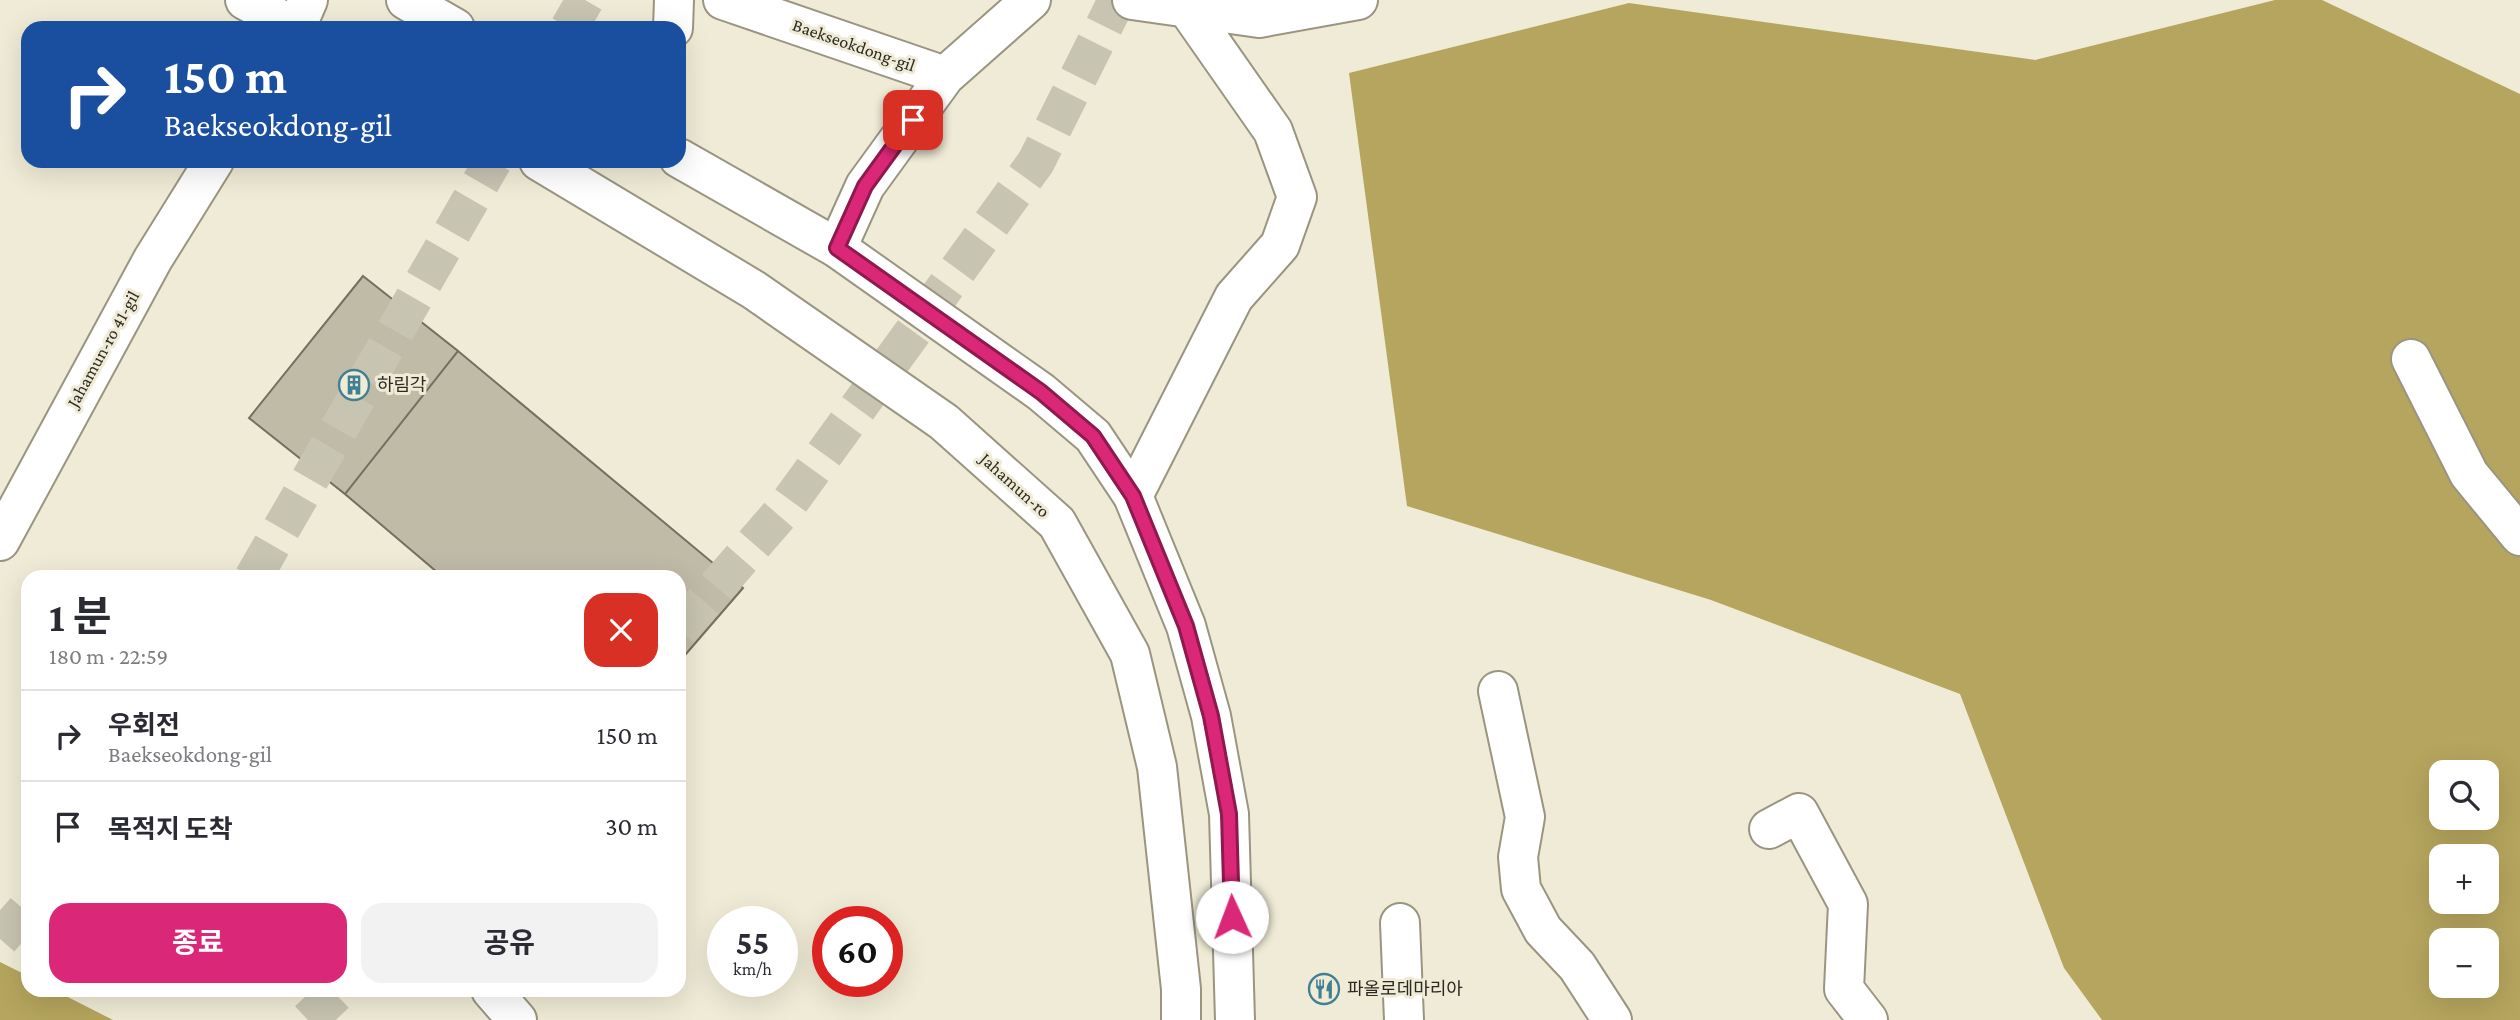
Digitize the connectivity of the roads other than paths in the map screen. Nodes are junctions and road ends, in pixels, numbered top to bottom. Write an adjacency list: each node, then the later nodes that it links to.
1 (244, 0): 10 (street)
2 (308, 0): 11 (street)
3 (406, 0): 12 (street)
4 (674, 0): 13 (street)
5 (723, 0): 14 (street, Baekseokdong-gil)
6 (1031, 0): 14 (street)
7 (1132, 0): 9 (street)
8 (1358, 0): 9 (street)
9 (1187, 8): 20 (street)
10 (283, 21)
11 (299, 21)
12 (443, 21)
13 (673, 21)
14 (945, 76): 18 (street)
15 (686, 162): 18 (street)
16 (210, 168): 22 (street, Jahamun-ro 41-gil)
17 (551, 168): 28 (street, Jahamun-ro)
18 (837, 248): 20 (street)
19 (2410, 359): 21 (street)
20 (1133, 496): 29 (street)
21 (2520, 536)
22 (0, 541)
23 (1498, 691): 31 (street)
24 (1769, 829): 32 (street)
25 (1400, 923): 30 (street)
26 (497, 997): 27 (street)
27 (517, 1020)
28 (1181, 1020)
29 (1235, 1020)
30 (1404, 1020)
31 (1612, 1020)
32 (1868, 1020)

